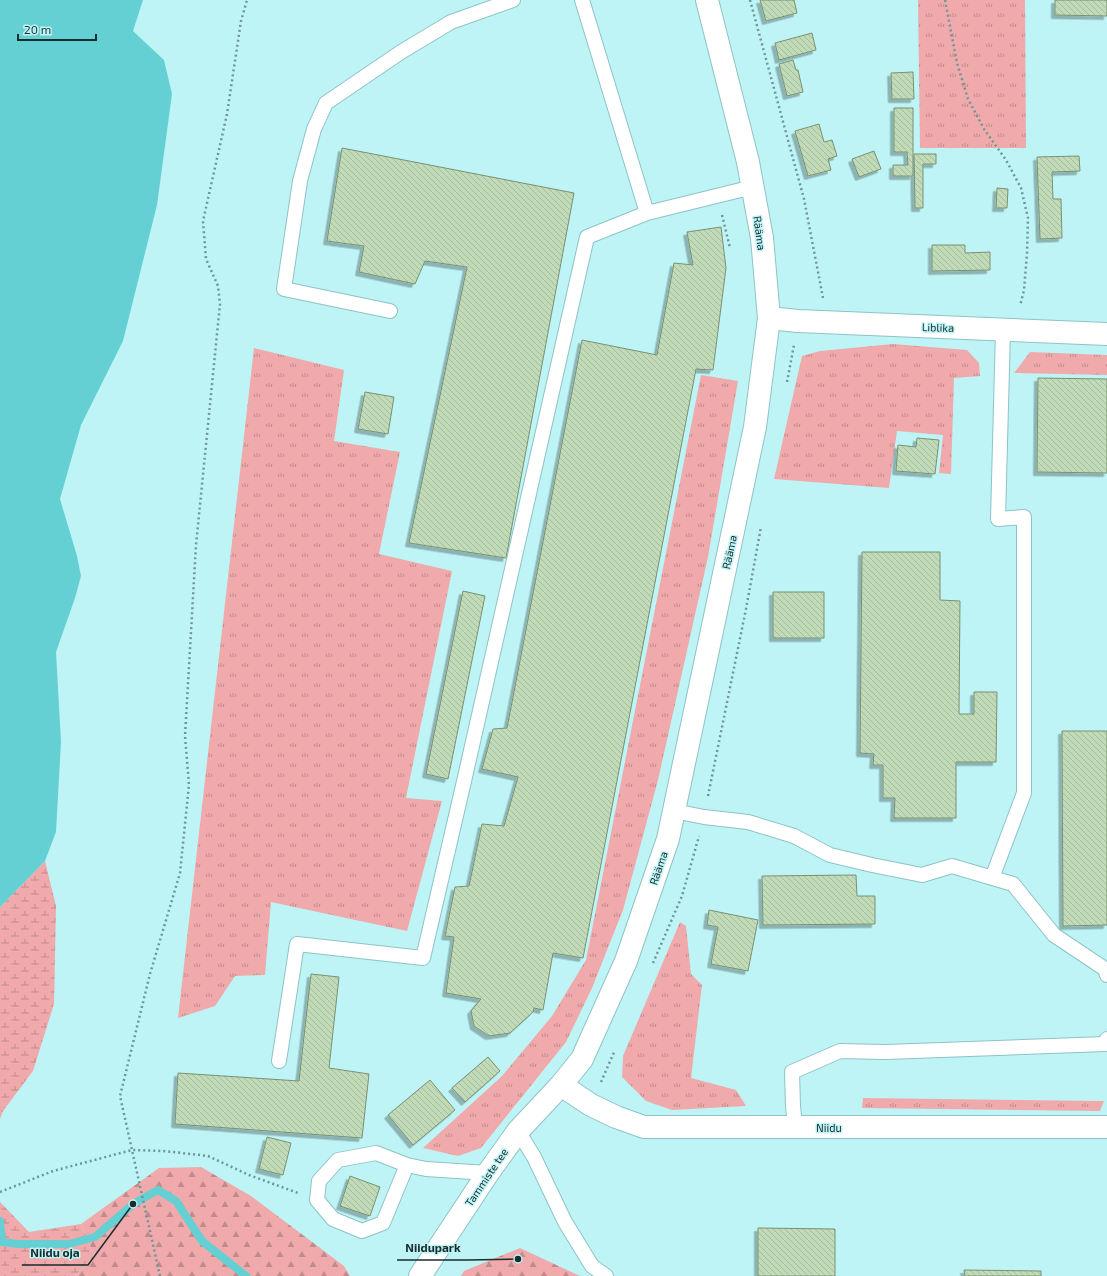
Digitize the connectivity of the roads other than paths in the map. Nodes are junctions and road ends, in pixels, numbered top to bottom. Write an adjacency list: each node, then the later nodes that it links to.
1 (513, 0): 6 (lane)
2 (582, 0): 5 (lane)
3 (707, 0): 4 (main road, Rääma)
4 (753, 187): 5 (lane); 7 (main road, Rääma)
5 (647, 213): 14 (lane)
6 (390, 312)
7 (769, 318): 8 (main road, Liblika); 10 (main road, Rääma)
8 (1009, 330): 9 (main road, Liblika); 11 (lane)
9 (1107, 334)
10 (674, 811): 11 (lane); 15 (main road, Rääma)
11 (992, 878): 12 (lane)
12 (1107, 975)
13 (1107, 1039): 16 (lane)
14 (279, 1061)
15 (561, 1085): 16 (main road, Niidu); 18 (main road, Tammiste tee)
16 (795, 1126): 17 (main road, Niidu)
17 (1107, 1127)
18 (518, 1131): 20 (main road, Tammiste tee); 22 (lane)
19 (407, 1165): 19 (lane); 20 (lane)
20 (488, 1173): 21 (main road, Tammiste tee)
21 (420, 1276)
22 (606, 1276)

